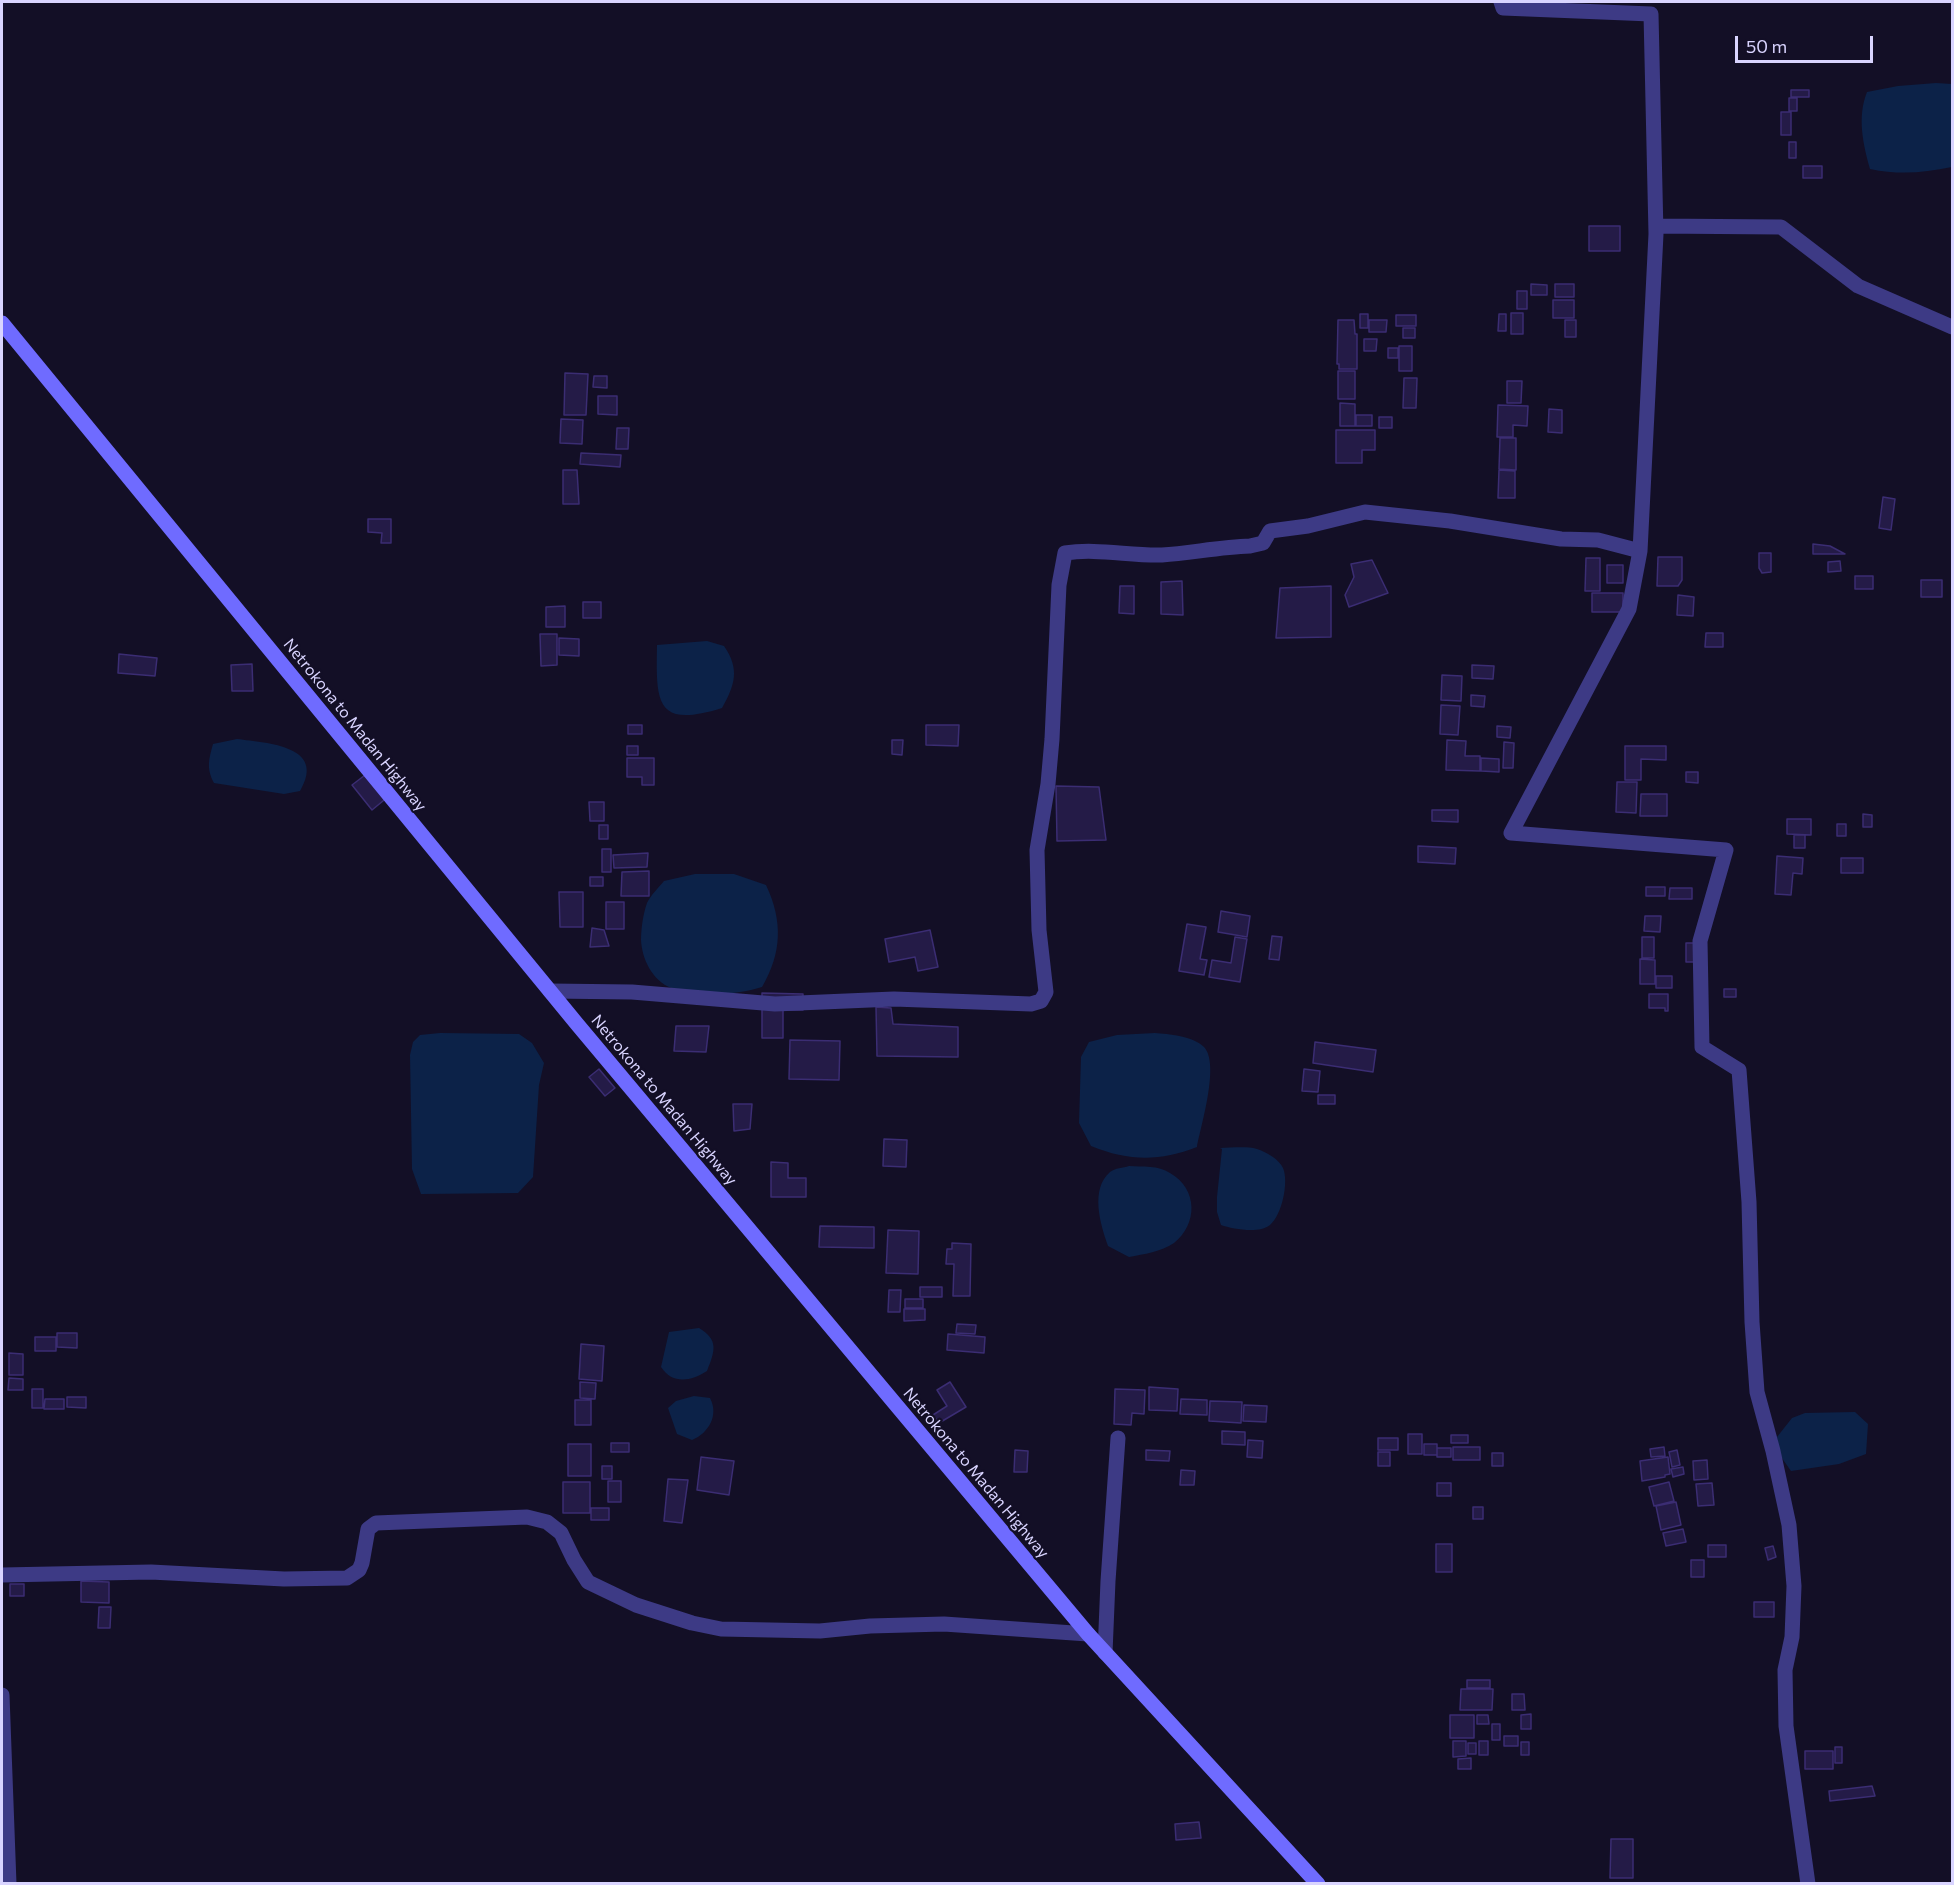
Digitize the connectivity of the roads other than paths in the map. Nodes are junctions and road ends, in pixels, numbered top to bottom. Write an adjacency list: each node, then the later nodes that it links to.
1 (1502, 2): 2 (street)
2 (1656, 226): 4 (street); 5 (street)
3 (2, 323): 6 (main road, Netrokona to Madan Highway)
4 (1953, 327)
5 (1641, 551): 6 (street); 14 (street)
6 (550, 991): 9 (main road, Netrokona to Madan Highway)
7 (1118, 1438): 10 (street)
8 (2, 1575): 9 (street)
9 (1088, 1634): 10 (main road, Netrokona to Madan Highway)
10 (1105, 1653): 13 (main road, Netrokona to Madan Highway)
11 (2, 1695): 12 (street)
12 (9, 1884)
13 (1318, 1884)
14 (1808, 1884)

